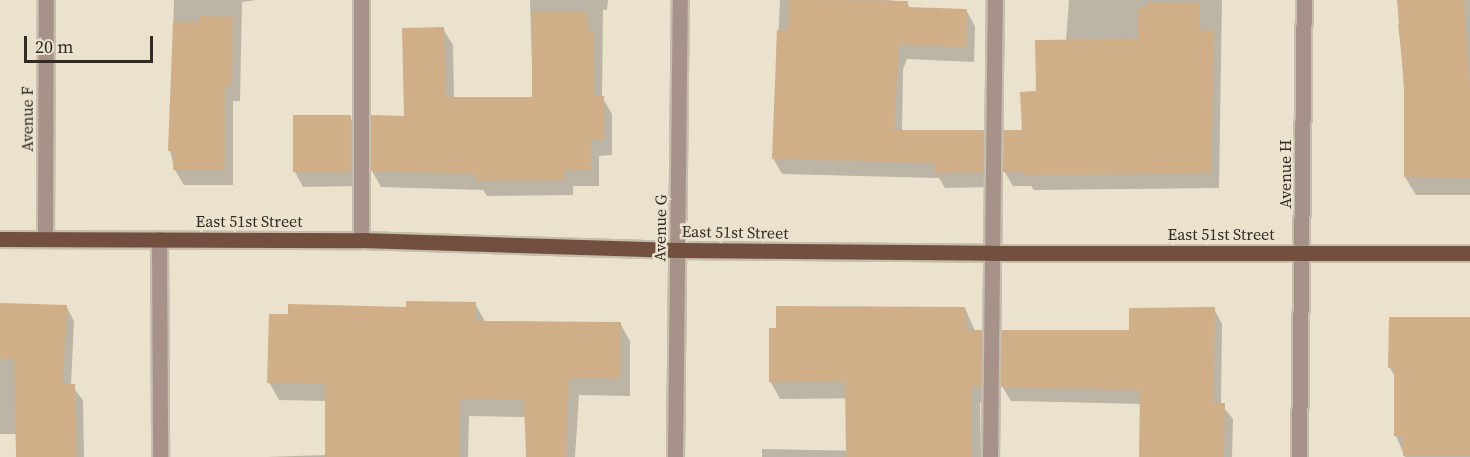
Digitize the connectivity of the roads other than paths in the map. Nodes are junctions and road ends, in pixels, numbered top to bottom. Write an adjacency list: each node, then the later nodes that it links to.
1 (46, 0): 7 (street, Avenue F)
2 (361, 0): 9 (street)
3 (680, 0): 10 (street, Avenue G)
4 (995, 0): 12 (street)
5 (1304, 0): 11 (street, Avenue H)
6 (0, 239): 7 (main road, East 51st Street)
7 (45, 239): 8 (main road, East 51st Street)
8 (159, 239): 9 (main road, East 51st Street); 14 (street)
9 (361, 240): 10 (main road, East 51st Street)
10 (678, 250): 12 (main road, East 51st Street); 15 (street, Avenue G)
11 (1302, 251): 12 (main road, East 51st Street); 13 (main road, East 51st Street); 17 (street, Avenue H)
12 (992, 253): 16 (street)
13 (1470, 253)
14 (160, 457)
15 (675, 457)
16 (990, 457)
17 (1299, 457)

